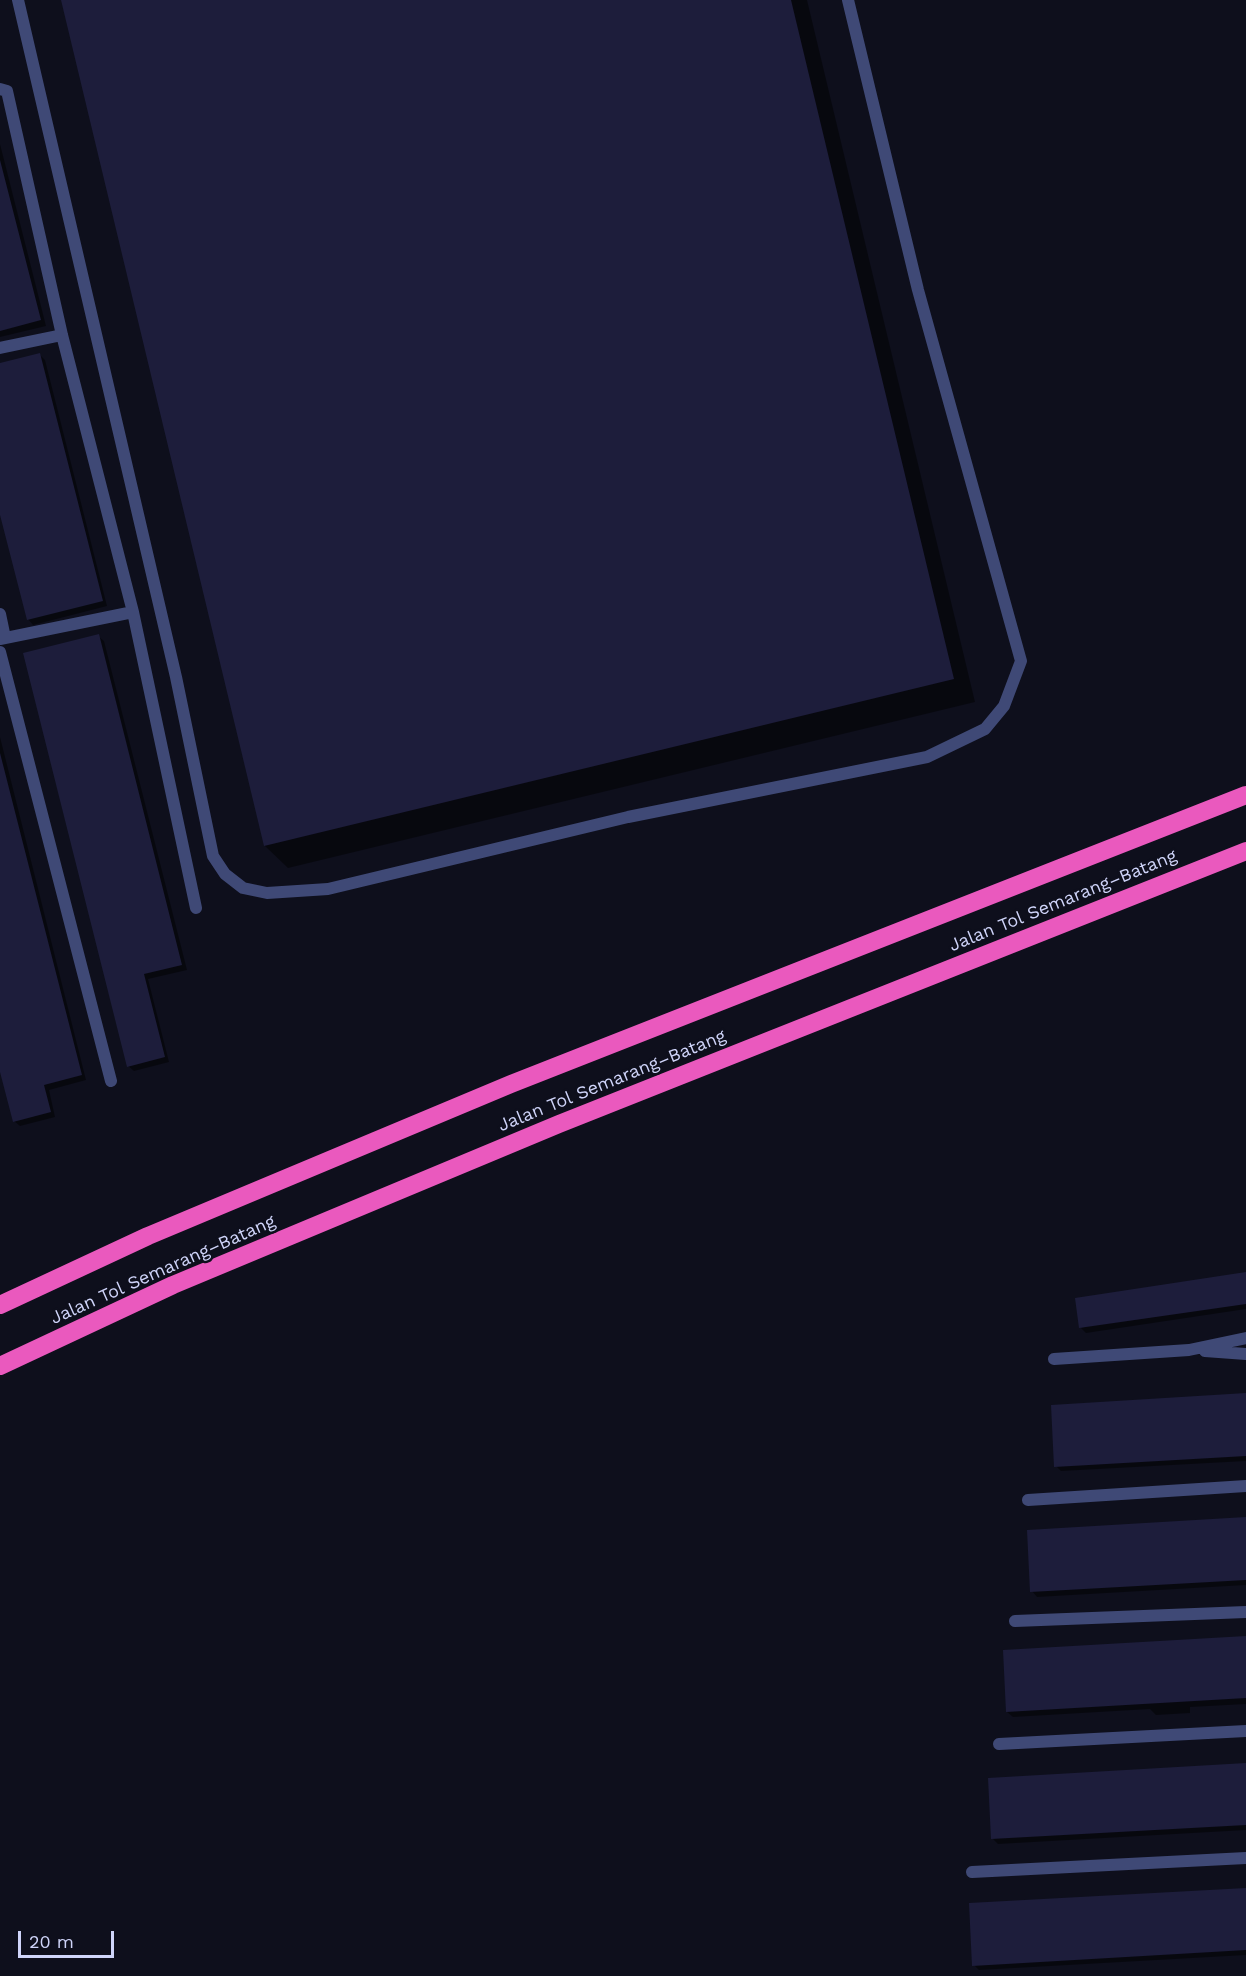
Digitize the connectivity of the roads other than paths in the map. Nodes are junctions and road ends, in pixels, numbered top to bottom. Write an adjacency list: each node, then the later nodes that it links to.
1 (18, 0): 2 (street)
2 (848, 0)
3 (0, 89): 4 (street)
4 (62, 335): 5 (street); 6 (street)
5 (0, 348)
6 (133, 612): 8 (street); 12 (street)
7 (0, 614): 8 (street)
8 (3, 639)
9 (0, 652): 13 (street)
10 (1246, 795): 14 (highway, Jalan Tol Semarang–Batang)
11 (1246, 851): 19 (highway, Jalan Tol Semarang–Batang)
12 (196, 908)
13 (111, 1081)
14 (0, 1305)
15 (1246, 1338): 16 (street)
16 (1189, 1350): 17 (street); 18 (street)
17 (1246, 1354)
18 (1054, 1359)
19 (0, 1366)
20 (1246, 1486): 21 (street)
21 (1028, 1500)
22 (1246, 1612): 23 (street)
23 (1015, 1621)
24 (1246, 1731): 25 (street)
25 (999, 1744)
26 (1246, 1858): 27 (street)
27 (972, 1872)

